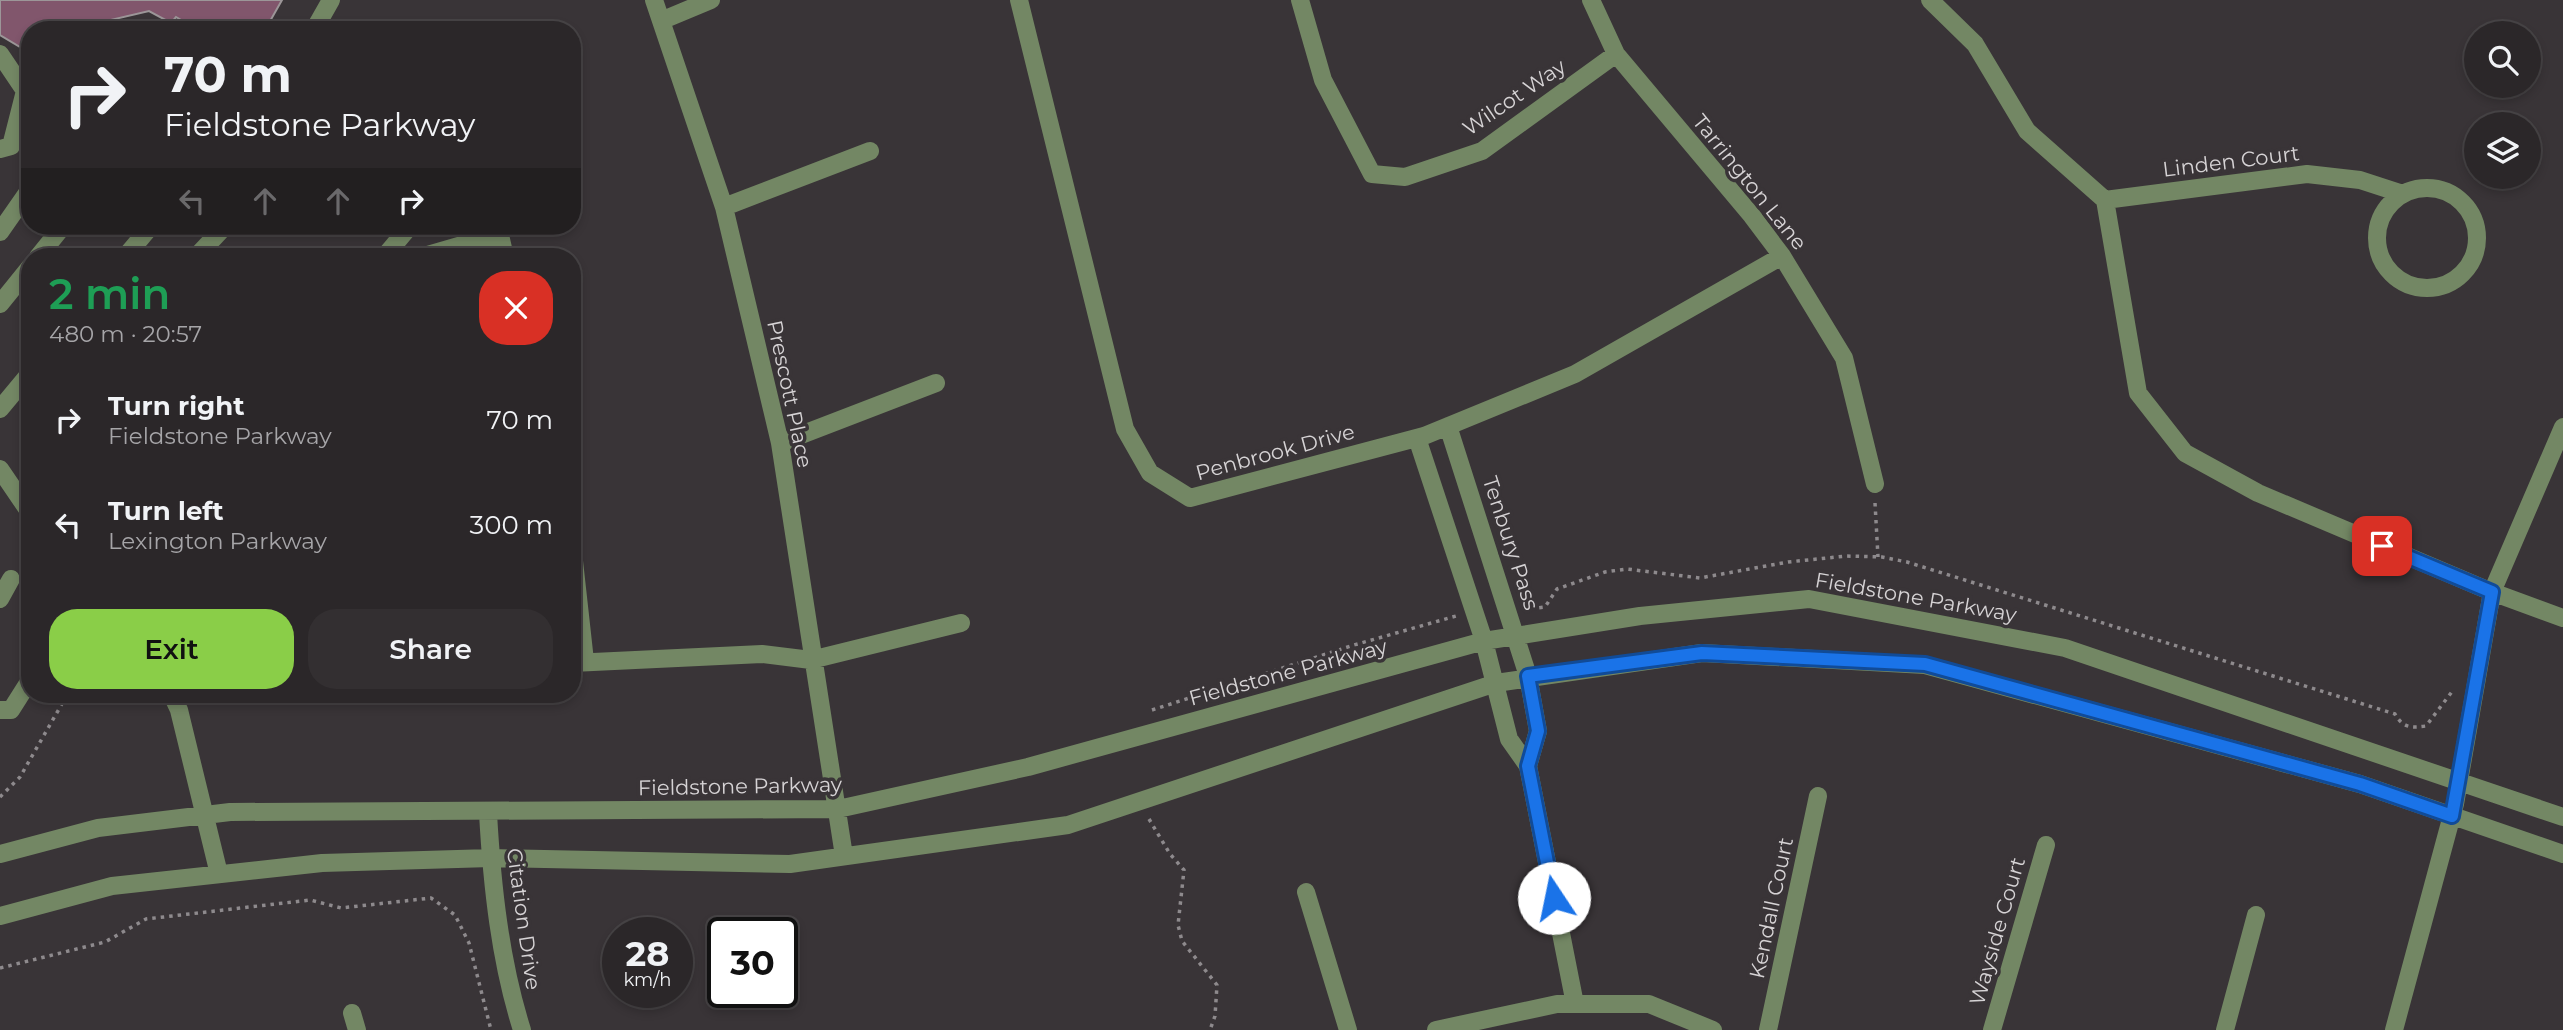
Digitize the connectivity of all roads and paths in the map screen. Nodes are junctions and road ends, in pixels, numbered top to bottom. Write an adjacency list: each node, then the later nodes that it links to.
1 (331, 0): 9 (street)
2 (654, 0): 8 (street, Prescott Place)
3 (711, 0): 8 (street)
4 (1019, 0): 33 (street, Penbrook Drive)
5 (1300, 0): 11 (street, Wilcot Way)
6 (1591, 0): 11 (street, Tarrington Lane)
7 (1930, 0): 17 (street)
8 (663, 20): 19 (street, Prescott Place)
9 (319, 21)
10 (0, 54): 12 (street)
11 (1616, 54): 25 (street, Tarrington Lane)
12 (21, 85)
13 (21, 106): 14 (street)
14 (0, 149)
15 (870, 151): 19 (street)
16 (2403, 194): 16 (street, Linden Court); 17 (street, Linden Court)
17 (2105, 200): 40 (street)
18 (21, 202): 20 (street)
19 (724, 207): 34 (street, Prescott Place)
20 (0, 232)
21 (217, 235): 23 (street)
22 (485, 235): 24 (street)
23 (204, 248)
24 (447, 248)
25 (1782, 256): 31 (street, Penbrook Drive); 36 (street, Tarrington Lane)
26 (21, 278): 27 (street)
27 (0, 304)
28 (936, 383): 34 (street)
29 (21, 384): 30 (street)
30 (0, 409)
31 (1448, 426): 33 (street, Penbrook Drive); 42 (street, Tenbury Pass)
32 (2563, 427): 40 (street)
33 (1417, 438): 43 (street)
34 (780, 443): 48 (street, Prescott Place)
35 (0, 469): 37 (street)
36 (1875, 484): 38 (path)
37 (21, 500)
38 (1878, 556): 42 (path); 52 (path)
39 (11, 579): 41 (street)
40 (2492, 592): 44 (street); 59 (street)
41 (0, 599)
42 (1506, 603): 46 (street, Tenbury Pass)
43 (1475, 611): 47 (street); 57 (path)
44 (2563, 618)
45 (961, 623): 48 (street)
46 (1517, 635): 47 (street, Fieldstone Parkway); 50 (street, Tenbury Pass); 59 (street, Fieldstone Parkway)
47 (1484, 641): 51 (street); 62 (street, Fieldstone Parkway)
48 (811, 660): 49 (street); 62 (street, Prescott Place)
49 (581, 662)
50 (1528, 676): 51 (street); 58 (street, Tenbury Pass); 65 (street)
51 (1496, 683): 58 (street); 71 (street)
52 (2456, 683)
53 (21, 694): 56 (street)
54 (62, 703): 61 (path)
55 (176, 703): 64 (street)
56 (0, 710)
57 (1143, 713)
58 (1528, 766): 78 (street)
59 (2459, 782): 65 (street); 66 (street, Fieldstone Parkway)
60 (1818, 796): 85 (street, Kendall Court)
61 (0, 797)
62 (838, 809): 63 (street, Fieldstone Parkway); 71 (street, Prescott Place)
63 (488, 813): 64 (street, Fieldstone Parkway); 72 (street, Citation Drive)
64 (206, 815): 69 (street, Fieldstone Parkway); 73 (street)
65 (2452, 816): 70 (street); 88 (street)
66 (2563, 817)
67 (1149, 818): 81 (path)
68 (2046, 845): 86 (street, Wayside Court)
69 (0, 854)
70 (2563, 854)
71 (844, 856): 72 (street)
72 (491, 858): 73 (street); 80 (street, Citation Drive)
73 (219, 874): 76 (street)
74 (1306, 892): 82 (street)
75 (2256, 915): 87 (street)
76 (0, 916)
77 (0, 968): 79 (path)
78 (1575, 1004): 83 (street); 84 (street)
79 (491, 1030)
80 (522, 1030)
81 (1210, 1030)
82 (1348, 1030)
83 (1436, 1030)
84 (1713, 1030)
85 (1768, 1030)
86 (1992, 1030)
87 (2225, 1030)
88 (2394, 1030)

